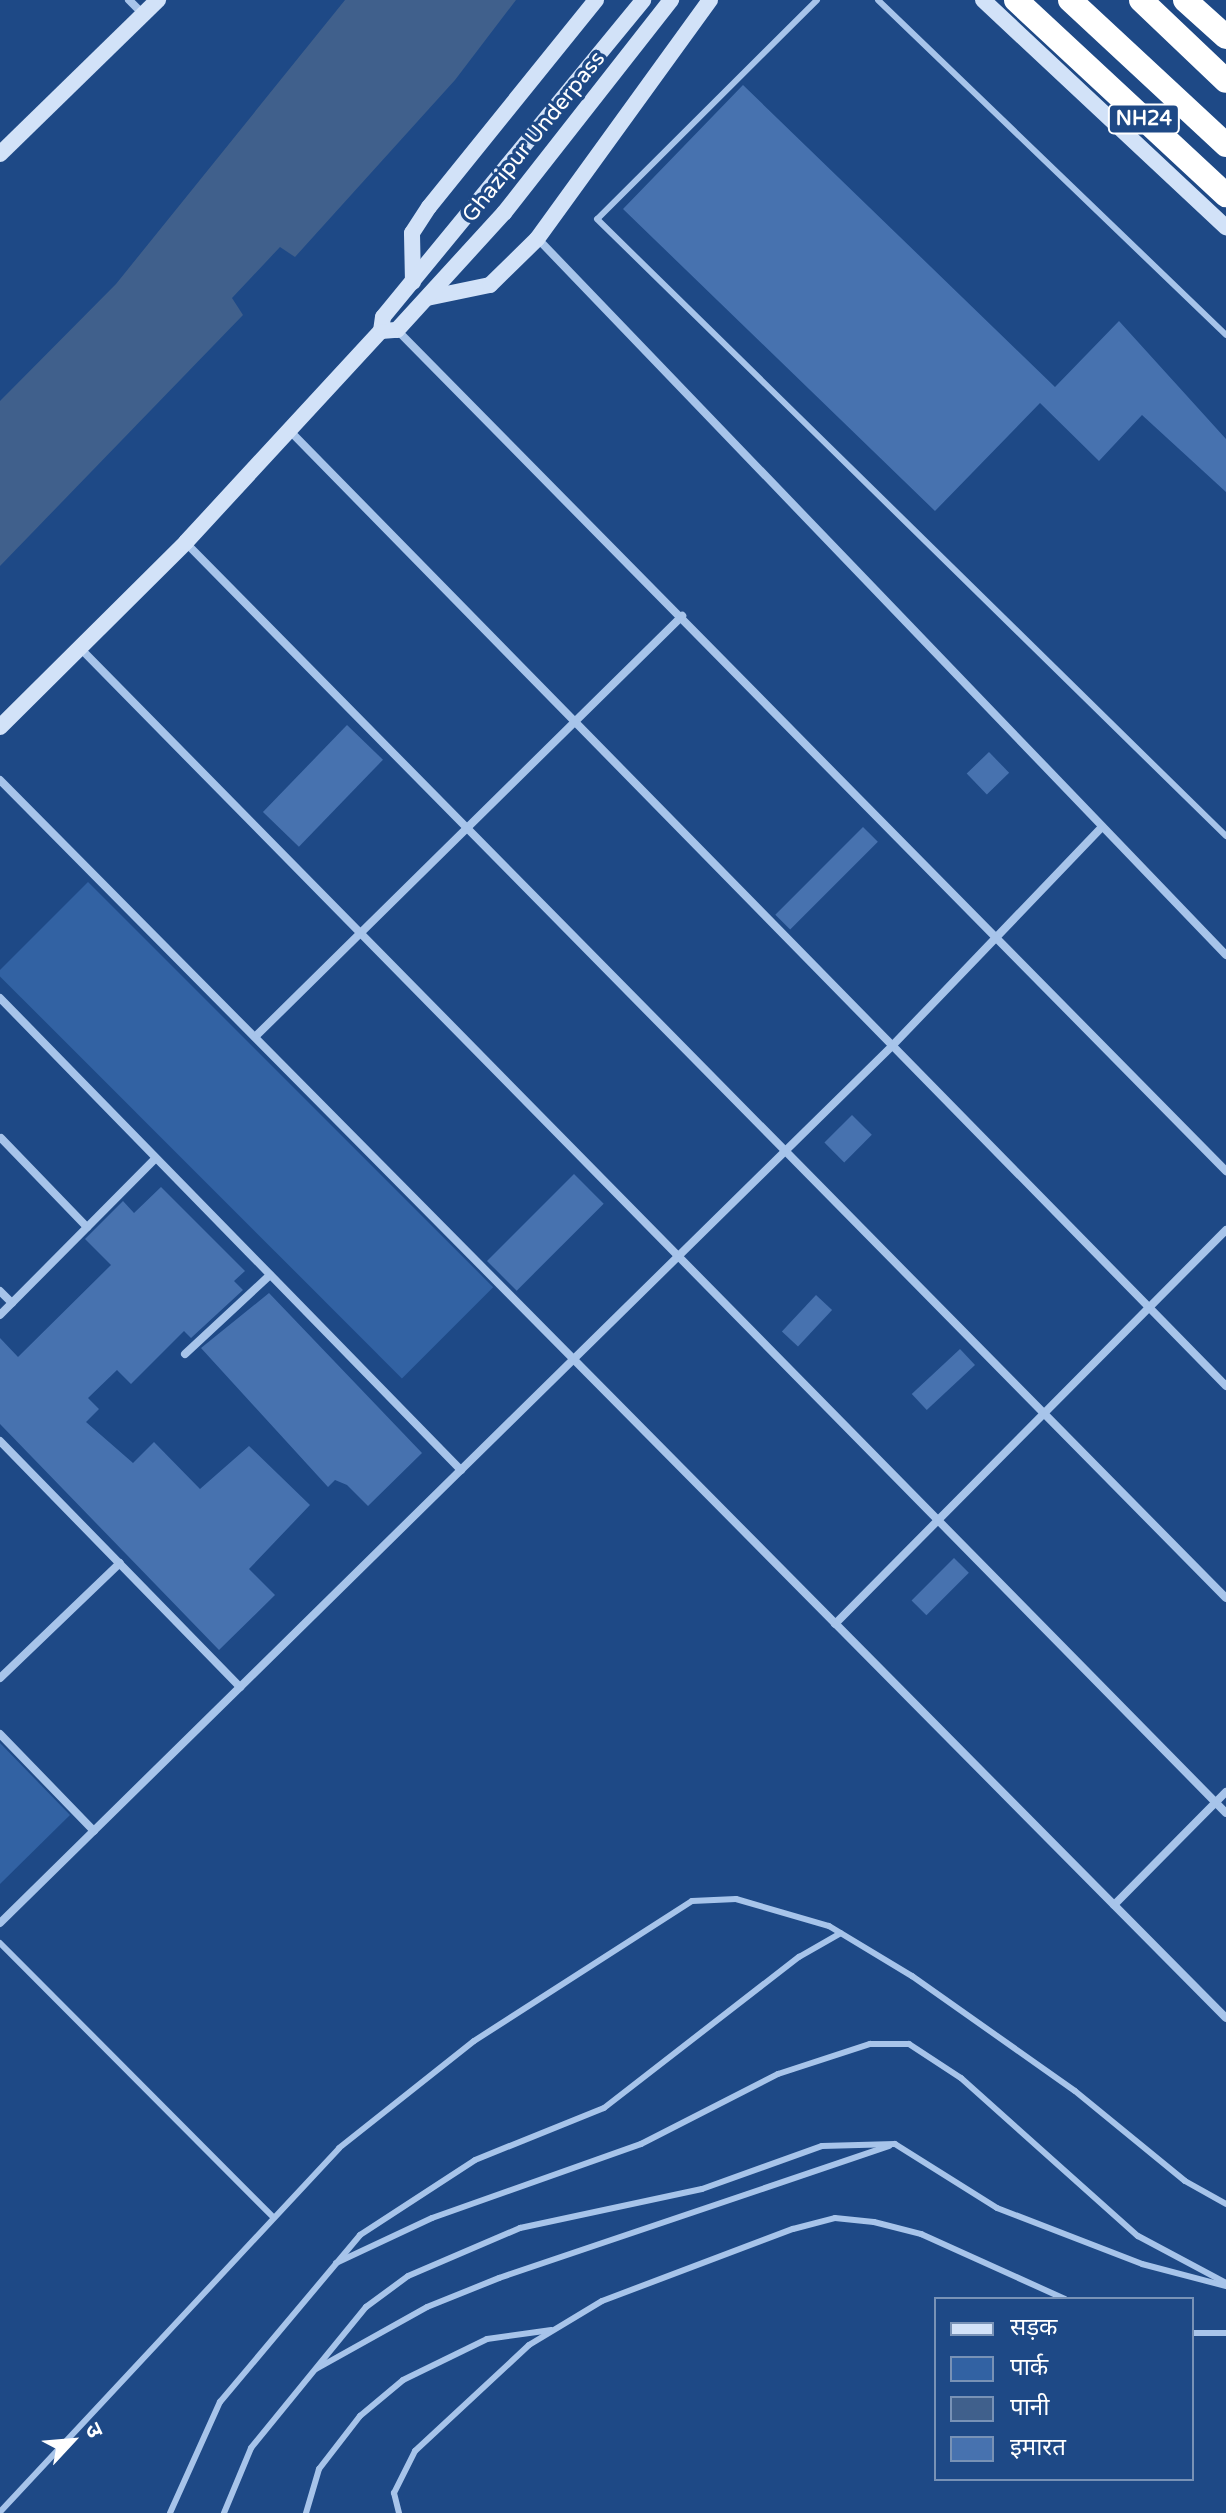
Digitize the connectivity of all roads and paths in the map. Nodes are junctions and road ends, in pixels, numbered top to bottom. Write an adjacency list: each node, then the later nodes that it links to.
1 (129, 0): 14 (street)
2 (158, 0): 14 (street)
3 (596, 0): 22 (street)
4 (643, 0): 22 (street, Ghazipur Underpass)
5 (671, 0): 23 (street, Ghazipur Underpass)
6 (710, 0): 21 (street)
7 (817, 0): 35 (lane)
8 (878, 0): 25 (lane)
9 (983, 0): 20 (street)
10 (1016, 0): 19 (highway, NH24)
11 (1141, 0): 16 (highway)
12 (1185, 0): 15 (highway)
13 (1078, 8): 17 (highway)
14 (143, 14): 18 (street)
15 (1226, 37)
16 (1226, 81)
17 (1226, 145)
18 (2, 148)
19 (1226, 195)
20 (1226, 227)
21 (537, 239): 23 (street); 33 (street)
22 (413, 282): 24 (street, Ghazipur Underpass)
23 (427, 298): 24 (street, Ghazipur Underpass)
24 (387, 326): 26 (street); 28 (street)
25 (1226, 335)
26 (287, 428): 27 (street); 30 (street)
27 (186, 542): 29 (street); 34 (street)
28 (682, 616): 30 (street); 37 (street)
29 (80, 648): 31 (street); 36 (street)
30 (574, 722): 34 (street); 41 (street)
31 (0, 727)
32 (0, 780): 40 (street)
33 (1102, 827): 37 (street); 38 (street)
34 (467, 828): 36 (street); 43 (street)
35 (1226, 836)
36 (360, 933): 40 (street); 48 (street)
37 (998, 938): 41 (street); 45 (street)
38 (1226, 955)
39 (0, 998): 44 (street)
40 (255, 1037): 55 (street)
41 (892, 1046): 43 (street); 52 (street)
42 (1, 1138): 46 (street)
43 (785, 1151): 48 (street); 57 (street)
44 (156, 1158): 46 (street); 49 (street)
45 (1226, 1171)
46 (87, 1227): 51 (street)
47 (1226, 1230): 52 (street)
48 (678, 1256): 55 (street); 60 (street)
49 (270, 1275): 54 (street); 59 (street)
50 (0, 1291): 51 (street)
51 (12, 1303): 53 (street)
52 (1152, 1310): 56 (street); 57 (street)
53 (0, 1315)
54 (185, 1354)
55 (574, 1359): 59 (street); 63 (street)
56 (1226, 1386)
57 (1046, 1415): 60 (street); 62 (street)
58 (0, 1441): 61 (street)
59 (461, 1470): 65 (street)
60 (939, 1521): 63 (street); 68 (street)
61 (120, 1563): 64 (street); 65 (street)
62 (1226, 1598)
63 (835, 1624): 71 (street)
64 (0, 1678)
65 (240, 1687): 70 (street)
66 (0, 1734): 70 (street)
67 (1226, 1792): 68 (street)
68 (1216, 1802): 69 (street); 71 (street)
69 (1226, 1813)
70 (94, 1831): 72 (street)
71 (1114, 1905): 75 (street)
72 (0, 1923)
73 (841, 1933): 77 (lane); 78 (lane); 79 (lane)
74 (0, 1943): 78 (lane)
75 (1226, 2018)
76 (895, 2144): 80 (lane); 85 (lane); 85 (lane)
77 (1226, 2204)
78 (273, 2217): 86 (lane)
79 (336, 2263): 80 (lane); 87 (lane)
80 (1226, 2285)
81 (1061, 2297): 82 (lane)
82 (555, 2329): 89 (lane); 90 (lane)
83 (1194, 2333): 84 (lane)
84 (1226, 2333)
85 (313, 2370): 88 (lane)
86 (0, 2512)
87 (170, 2513)
88 (224, 2513)
89 (306, 2513)
90 (399, 2513)

